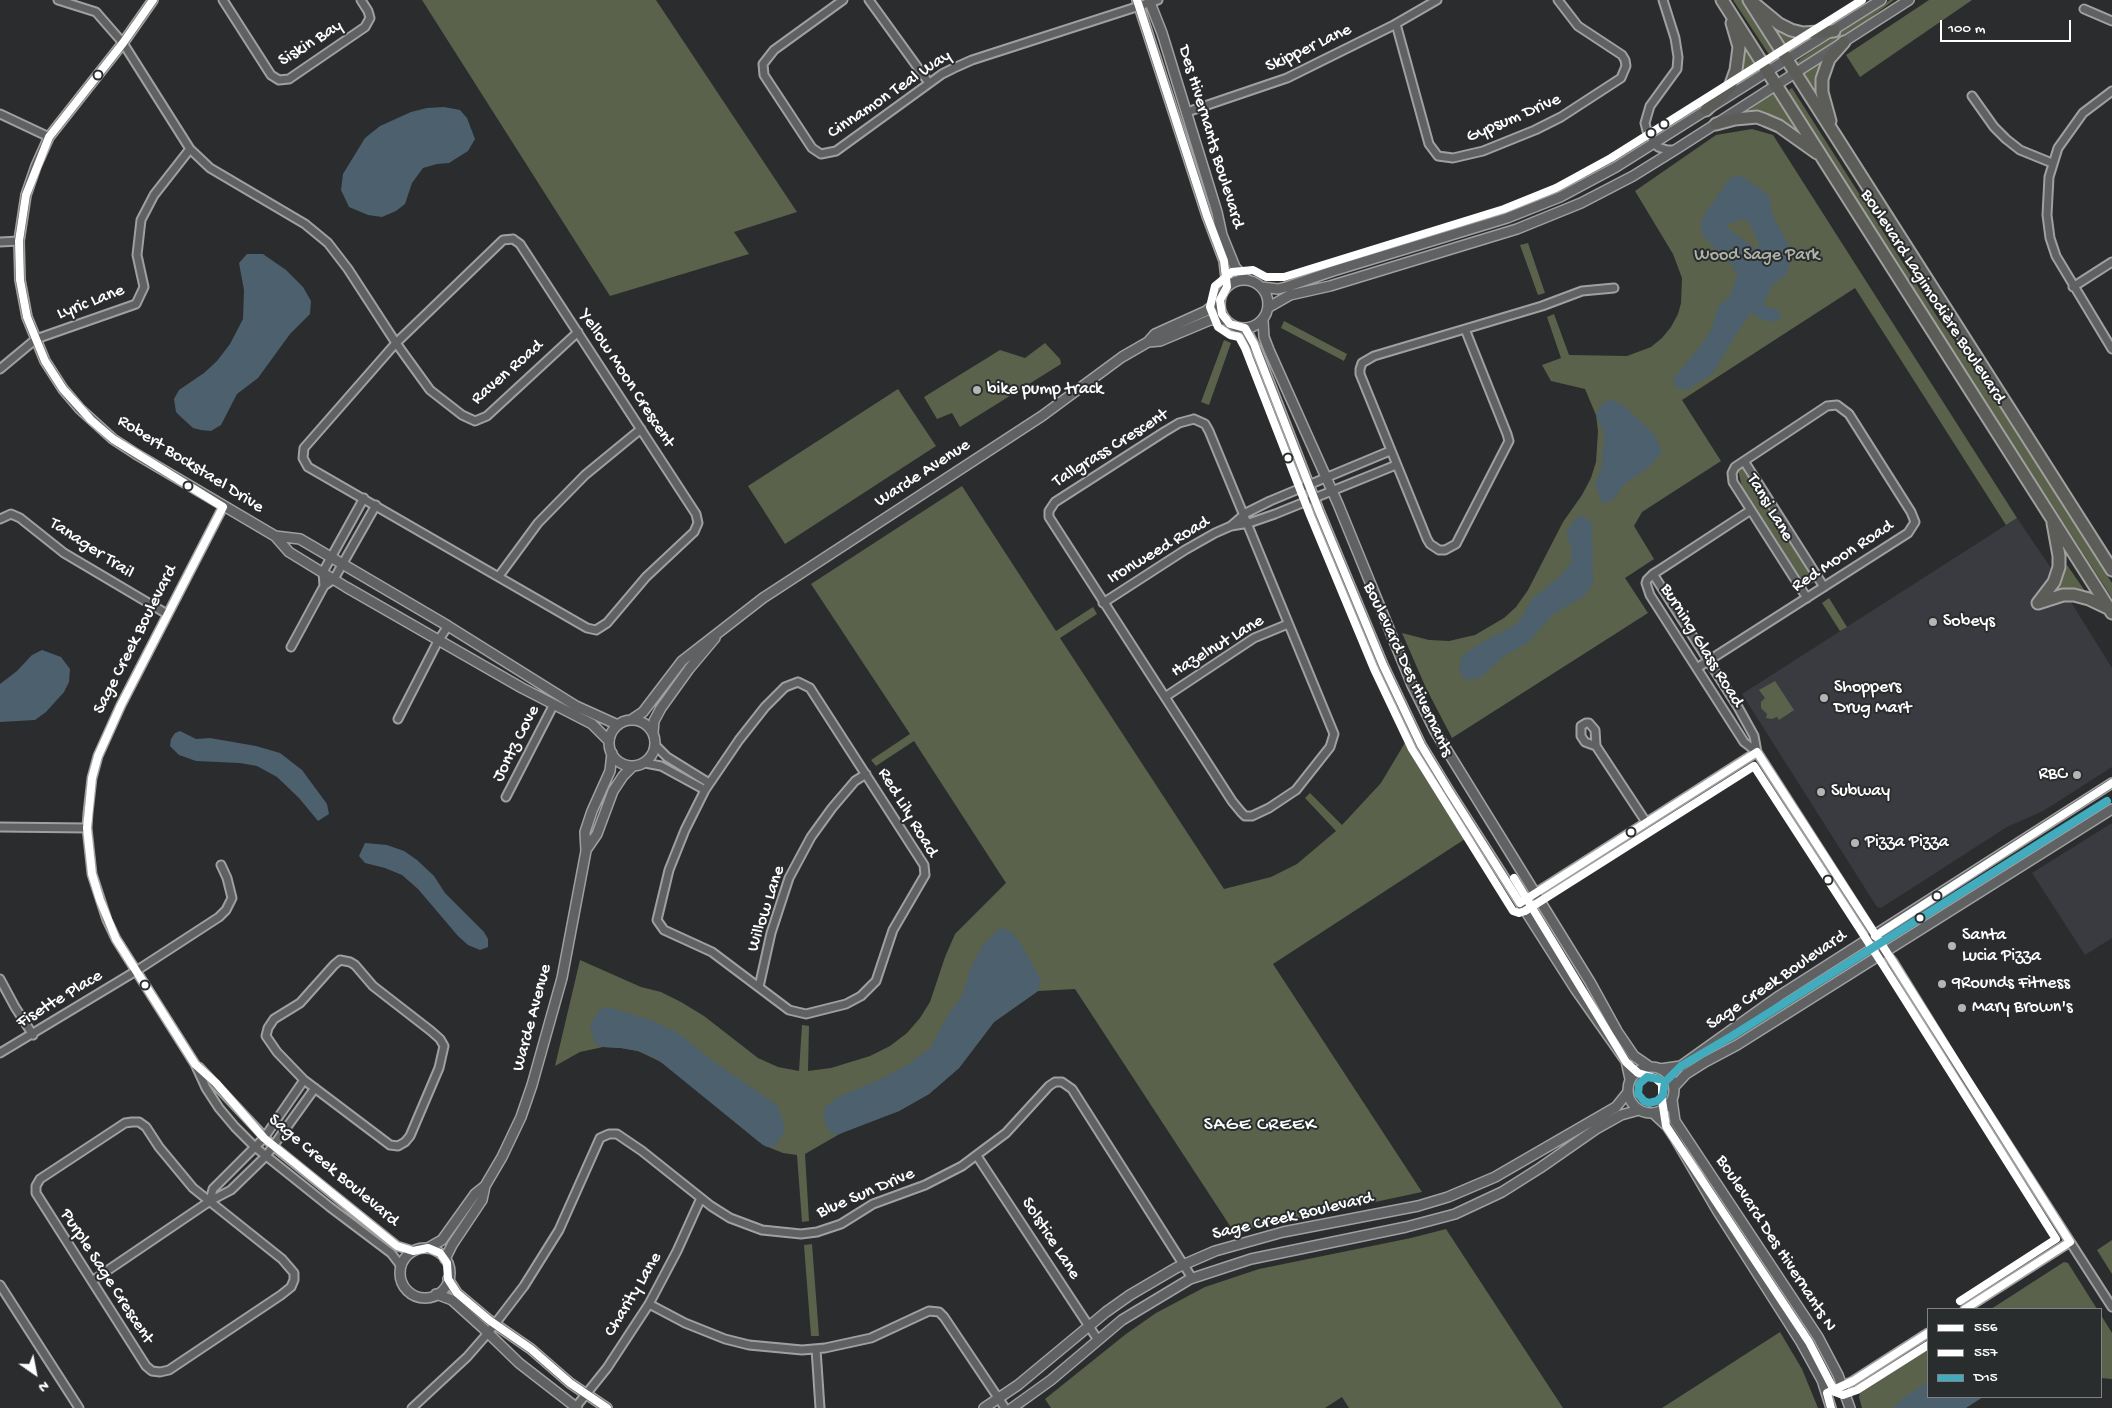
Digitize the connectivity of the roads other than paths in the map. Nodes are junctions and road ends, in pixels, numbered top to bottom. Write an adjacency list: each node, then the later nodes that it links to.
1 (58, 0): 21 (street)
2 (153, 0): 21 (street, Robert Bockstael Drive)
3 (223, 0): 4 (street, Siskin Bay)
4 (361, 0)
5 (843, 0): 25 (street, Cinnamon Teal Way)
6 (869, 0): 25 (street)
7 (1437, 0): 18 (street, Skipper Lane)
8 (1558, 0): 18 (street, Gypsum Drive)
9 (1663, 0): 35 (street)
10 (1749, 0): 19 (main road); 22 (main road, Boulevard Lagimodière Boulevard)
11 (1881, 0): 19 (street)
12 (1908, 0): 20 (street)
13 (1153, 1): 15 (street, Cinnamon Teal Way); 30 (street, Des Hivernants Boulevard)
14 (1724, 2): 23 (main road, Boulevard Lagimodière Boulevard); 29 (main road)
15 (1138, 3): 25 (street, Cinnamon Teal Way); 44 (street, Des Hivernants Boulevard)
16 (2084, 9): 17 (street)
17 (2112, 21)
18 (1396, 24): 30 (street, Skipper Lane)
19 (1834, 31): 22 (street)
20 (1844, 42): 24 (street); 33 (main road)
21 (123, 44): 34 (street, Robert Bockstael Drive); 36 (street)
22 (1787, 60): 23 (street); 24 (main road, Boulevard Lagimodière Boulevard)
23 (1768, 72): 26 (main road, Boulevard Lagimodière Boulevard); 29 (street)
24 (1795, 73): 26 (street); 33 (main road, Boulevard Lagimodière Boulevard)
25 (929, 83)
26 (1776, 85): 32 (street); 38 (main road, Boulevard Lagimodière Boulevard)
27 (2112, 91): 39 (street)
28 (1972, 96): 39 (street)
29 (1706, 110): 35 (street)
30 (1186, 112): 43 (street, Des Hivernants Boulevard)
31 (0, 114): 34 (street)
32 (1716, 124): 37 (street); 38 (main road)
33 (1832, 130): 80 (main road, Boulevard Lagimodière Boulevard)
34 (49, 137): 40 (street, Robert Bockstael Drive)
35 (1654, 143): 37 (street); 45 (street)
36 (190, 149): 55 (street, Lyric Lane); 57 (street)
37 (1675, 150): 49 (street)
38 (1822, 157): 73 (main road, Boulevard Lagimodière Boulevard)
39 (2052, 163): 46 (street)
40 (19, 241): 41 (street); 55 (street, Robert Bockstael Drive)
41 (0, 242)
42 (2112, 262): 46 (street)
43 (1246, 279): 44 (street); 45 (street)
44 (1227, 287): 48 (street)
45 (1262, 287): 49 (street)
46 (2073, 287): 58 (street)
47 (1614, 288): 53 (street)
48 (1220, 300): 50 (street); 56 (street, Warde Avenue)
49 (1269, 306): 51 (street)
50 (1226, 320): 52 (street); 56 (street, Warde Avenue)
51 (1263, 320): 52 (street); 64 (street, Boulevard Des Hivernants)
52 (1245, 328): 65 (street, Boulevard Des Hivernants)
53 (1465, 329): 61 (street); 63 (street)
54 (578, 332): 57 (street, Raven Road); 57 (street, Yellow Moon Crescent); 60 (street, Yellow Moon Crescent)
55 (36, 339): 59 (street); 70 (street, Robert Bockstael Drive)
56 (1148, 342): 93 (street, Warde Avenue)
57 (396, 343): 67 (street, Yellow Moon Crescent)
58 (2112, 349)
59 (0, 368)
60 (641, 429): 83 (street); 83 (street, Yellow Moon Crescent)
61 (1390, 451): 63 (street); 64 (street, Ironweed Road)
62 (1744, 461): 71 (street, Tansi Lane); 86 (street, Tansi Lane); 86 (street, Red Moon Road)
63 (1396, 465): 66 (street, Ironweed Road)
64 (1326, 478): 65 (street, Ironweed Road); 66 (street, Boulevard Des Hivernants)
65 (1309, 485): 68 (street, Boulevard Des Hivernants); 72 (street, Ironweed Road)
66 (1332, 492): 68 (street, Ironweed Road); 121 (street, Boulevard Des Hivernants)
67 (364, 498): 69 (street, Yellow Moon Crescent); 78 (street)
68 (1314, 498): 75 (street, Ironweed Road); 122 (street, Boulevard Des Hivernants)
69 (376, 505): 79 (street); 83 (street, Yellow Moon Crescent)
70 (223, 507): 77 (street, Robert Bockstael Drive); 90 (street, Sage Creek Boulevard)
71 (1752, 510): 82 (street); 87 (street, Tansi Lane)
72 (1243, 515): 75 (street, Tallgrass Crescent); 76 (street, Ironweed Road); 88 (street, Tallgrass Crescent)
73 (2052, 517): 89 (main road, Boulevard Lagimodière Boulevard); 89 (main road)
74 (0, 519): 90 (street, Tanager Trail)
75 (1247, 524): 76 (street, Ironweed Road); 91 (street, Tallgrass Crescent)
76 (1231, 526): 88 (street, Ironweed Road)
77 (275, 536): 78 (street, Robert Bockstael Drive); 81 (street, Robert Bockstael Drive)
78 (331, 557): 79 (street, Robert Bockstael Drive); 81 (street)
79 (342, 564): 84 (street); 92 (street, Robert Bockstael Drive)
80 (2112, 570)
81 (322, 572): 84 (street, Robert Bockstael Drive); 85 (street)
82 (1654, 574): 96 (street, Burning Glass Road); 97 (street, Burning Glass Road)
83 (499, 576)
84 (334, 579): 85 (street); 94 (street, Robert Bockstael Drive)
85 (324, 586): 95 (street)
86 (1824, 587): 87 (street, Red Moon Road)
87 (1807, 598): 96 (street, Red Moon Road)
88 (1103, 603): 98 (street, Tallgrass Crescent)
89 (2111, 611)
90 (167, 614): 118 (street, Sage Creek Boulevard)
91 (1288, 624): 98 (street, Hazelnut Lane); 98 (street, Tallgrass Crescent)
92 (448, 626): 94 (street); 102 (street, Robert Bockstael Drive)
93 (718, 634): 101 (street, Warde Avenue); 103 (street, Warde Avenue)
94 (438, 641): 99 (street, Robert Bockstael Drive); 100 (street)
95 (291, 647)
96 (1709, 660): 97 (street, Red Moon Road); 107 (street, Burning Glass Road)
97 (1697, 668): 107 (street, Burning Glass Road)
98 (1164, 697)
99 (554, 704): 104 (street, Robert Bockstael Drive); 114 (street, Jontz Cove)
100 (398, 718)
101 (631, 720): 102 (street); 103 (street)
102 (618, 725): 104 (street)
103 (653, 733): 105 (street)
104 (609, 741): 108 (street)
105 (655, 745): 109 (street); 113 (street)
106 (1596, 746): 116 (street)
107 (1757, 752): 116 (street); 123 (street, Burning Glass Road)
108 (612, 753): 110 (street); 119 (street, Warde Avenue)
109 (645, 763): 110 (street); 113 (street)
110 (633, 766): 119 (street, Warde Avenue)
111 (866, 774): 113 (street, Red Lily Road); 127 (street, Willow Lane); 127 (street, Red Lily Road)
112 (2112, 783): 123 (street, Sage Creek Boulevard)
113 (707, 787): 127 (street, Red Lily Road)
114 (506, 797)
115 (2112, 809): 124 (street, Sage Creek Boulevard)
116 (1646, 822): 121 (street)
117 (0, 826): 118 (street)
118 (87, 828): 125 (street, Sage Creek Boulevard)
119 (586, 851): 146 (street, Warde Avenue)
120 (221, 865): 125 (street, Fisette Place)
121 (1534, 894): 122 (street); 131 (street, Boulevard Des Hivernants)
122 (1520, 902): 134 (street, Boulevard Des Hivernants)
123 (1875, 936): 124 (street, Burning Glass Road); 132 (street, Sage Creek Boulevard)
124 (1885, 952): 135 (street, Sage Creek Boulevard); 149 (street, Burning Glass Road)
125 (136, 971): 128 (street, Fisette Place); 130 (street, Sage Creek Boulevard)
126 (0, 979): 128 (street)
127 (759, 987)
128 (33, 1035): 129 (street, Fisette Place)
129 (0, 1053)
130 (196, 1064): 141 (street, Sage Creek Boulevard); 143 (street, Sage Creek Boulevard)
131 (1650, 1067): 132 (street); 134 (street)
132 (1660, 1069): 135 (street)
133 (304, 1080): 136 (street); 136 (street); 141 (street)
134 (1630, 1080): 137 (street)
135 (1674, 1087): 138 (street)
136 (315, 1088): 142 (street)
137 (1628, 1092): 139 (street); 153 (street, Sage Creek Boulevard)
138 (1672, 1100): 140 (street); 168 (street, Boulevard Des Hivernants N)
139 (1639, 1110): 140 (street); 155 (street, Sage Creek Boulevard)
140 (1653, 1113): 169 (street, Boulevard Des Hivernants N)
141 (264, 1138): 142 (street, Sage Creek Boulevard); 143 (street)
142 (273, 1146): 144 (street); 151 (street, Sage Creek Boulevard)
143 (255, 1147): 144 (street, Sage Creek Boulevard); 148 (street)
144 (266, 1156): 148 (street); 154 (street, Sage Creek Boulevard)
145 (977, 1156): 147 (street, Blue Sun Drive); 153 (street, Blue Sun Drive); 163 (street, Solstice Lane)
146 (486, 1186): 150 (street, Warde Avenue); 152 (street, Warde Avenue)
147 (701, 1198): 160 (street, Charity Lane); 164 (street, Blue Sun Drive)
148 (210, 1202): 157 (street); 157 (street, Purple Sage Crescent); 157 (street, Purple Sage Crescent)
149 (2070, 1242): 161 (street, Burning Glass Road); 162 (street)
150 (428, 1248): 151 (street); 152 (street)
151 (413, 1251): 154 (street)
152 (446, 1259): 156 (street)
153 (1185, 1264): 155 (street, Blue Sun Drive); 163 (street, Sage Creek Boulevard)
154 (401, 1266): 159 (street)
155 (1192, 1278): 166 (street, Sage Creek Boulevard)
156 (448, 1279): 159 (street); 164 (street)
157 (92, 1281)
158 (0, 1285): 173 (street)
159 (436, 1294): 164 (street)
160 (649, 1304): 167 (street); 171 (street, Charity Lane)
161 (2112, 1307)
162 (1967, 1308)
163 (1089, 1326): 166 (street, Solstice Lane); 170 (street, Sage Creek Boulevard)
164 (491, 1329): 171 (street); 171 (street); 174 (street)
165 (1927, 1334): 168 (street)
166 (1098, 1340): 178 (street, Sage Creek Boulevard)
167 (816, 1349): 170 (street); 172 (street)
168 (1842, 1385): 169 (street); 180 (street, Boulevard Des Hivernants N)
169 (1827, 1393): 179 (street, Boulevard Des Hivernants N)
170 (998, 1399): 176 (street, Sage Creek Boulevard); 177 (street)
171 (579, 1404): 175 (street)
172 (821, 1407)
173 (79, 1408)
174 (412, 1408)
175 (607, 1408)
176 (984, 1408)
177 (1004, 1408)
178 (1012, 1408)
179 (1831, 1408)
180 (1850, 1408)

